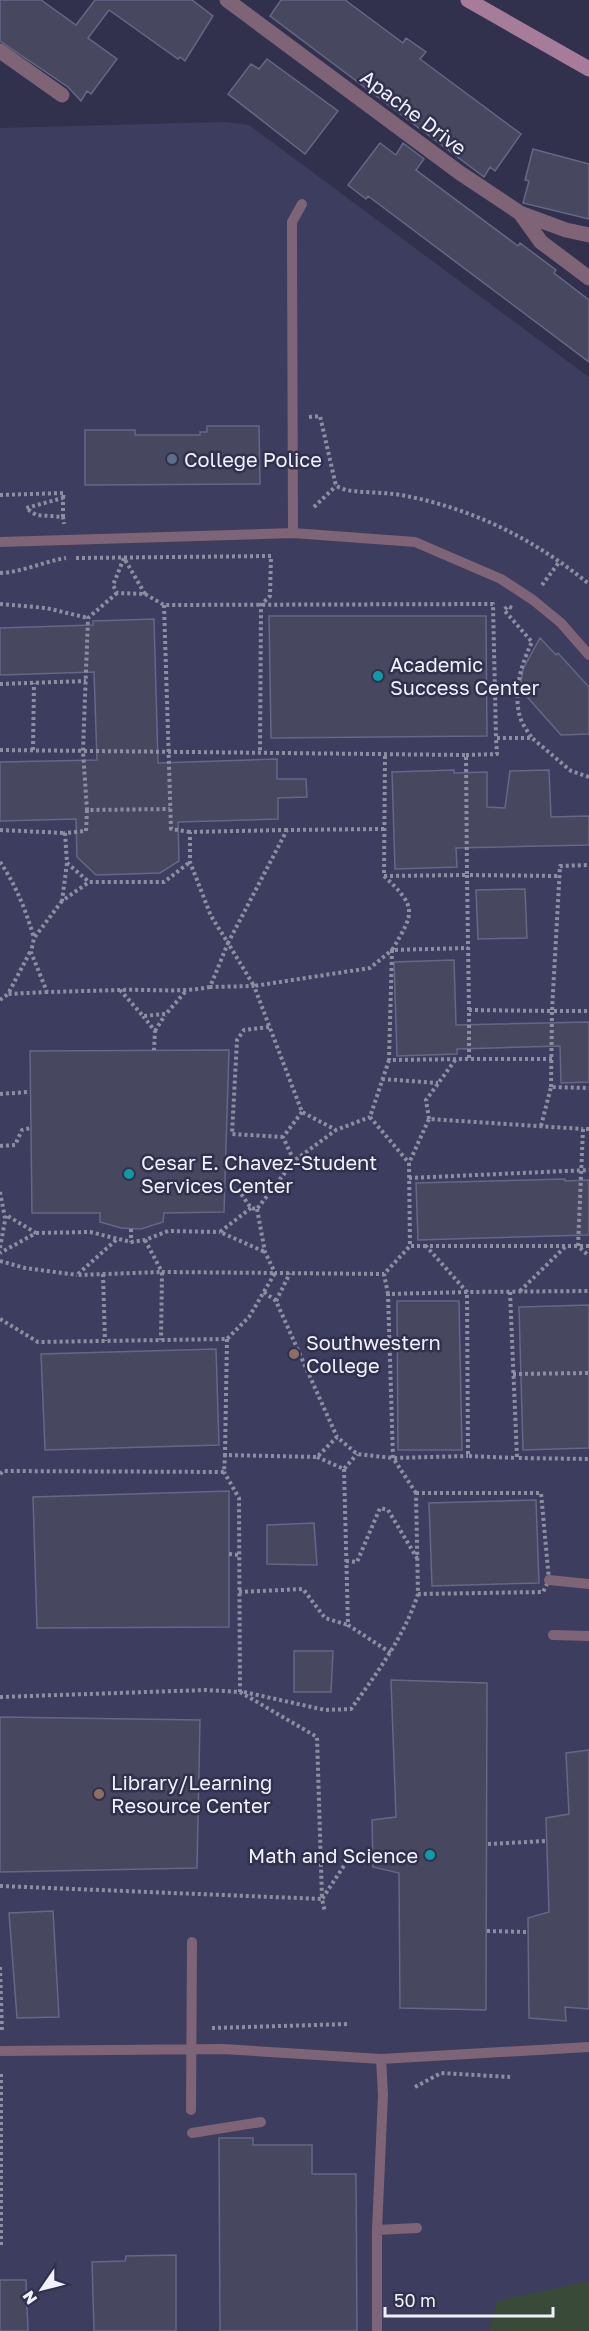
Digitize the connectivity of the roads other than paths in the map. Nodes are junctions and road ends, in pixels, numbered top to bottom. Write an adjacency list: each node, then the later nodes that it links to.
1 (227, 0): 7 (street, Apache Drive)
2 (468, 0): 4 (street)
3 (0, 51): 5 (street)
4 (589, 69)
5 (62, 95)
6 (302, 204): 10 (lane)
7 (520, 213): 8 (street, Apache Drive); 9 (street)
8 (589, 235)
9 (589, 278)
10 (293, 533): 11 (lane); 12 (lane)
11 (0, 542)
12 (589, 655)
13 (549, 1580): 14 (lane)
14 (589, 1584)
15 (553, 1635): 16 (lane)
16 (589, 1636)
17 (192, 1942): 19 (lane)
18 (589, 2047): 21 (lane)
19 (191, 2049): 20 (lane); 21 (lane); 22 (lane)
20 (0, 2051)
21 (381, 2059): 26 (lane)
22 (191, 2110)
23 (261, 2122): 24 (lane)
24 (192, 2133)
25 (417, 2228): 26 (lane)
26 (377, 2230): 27 (lane)
27 (377, 2331)

